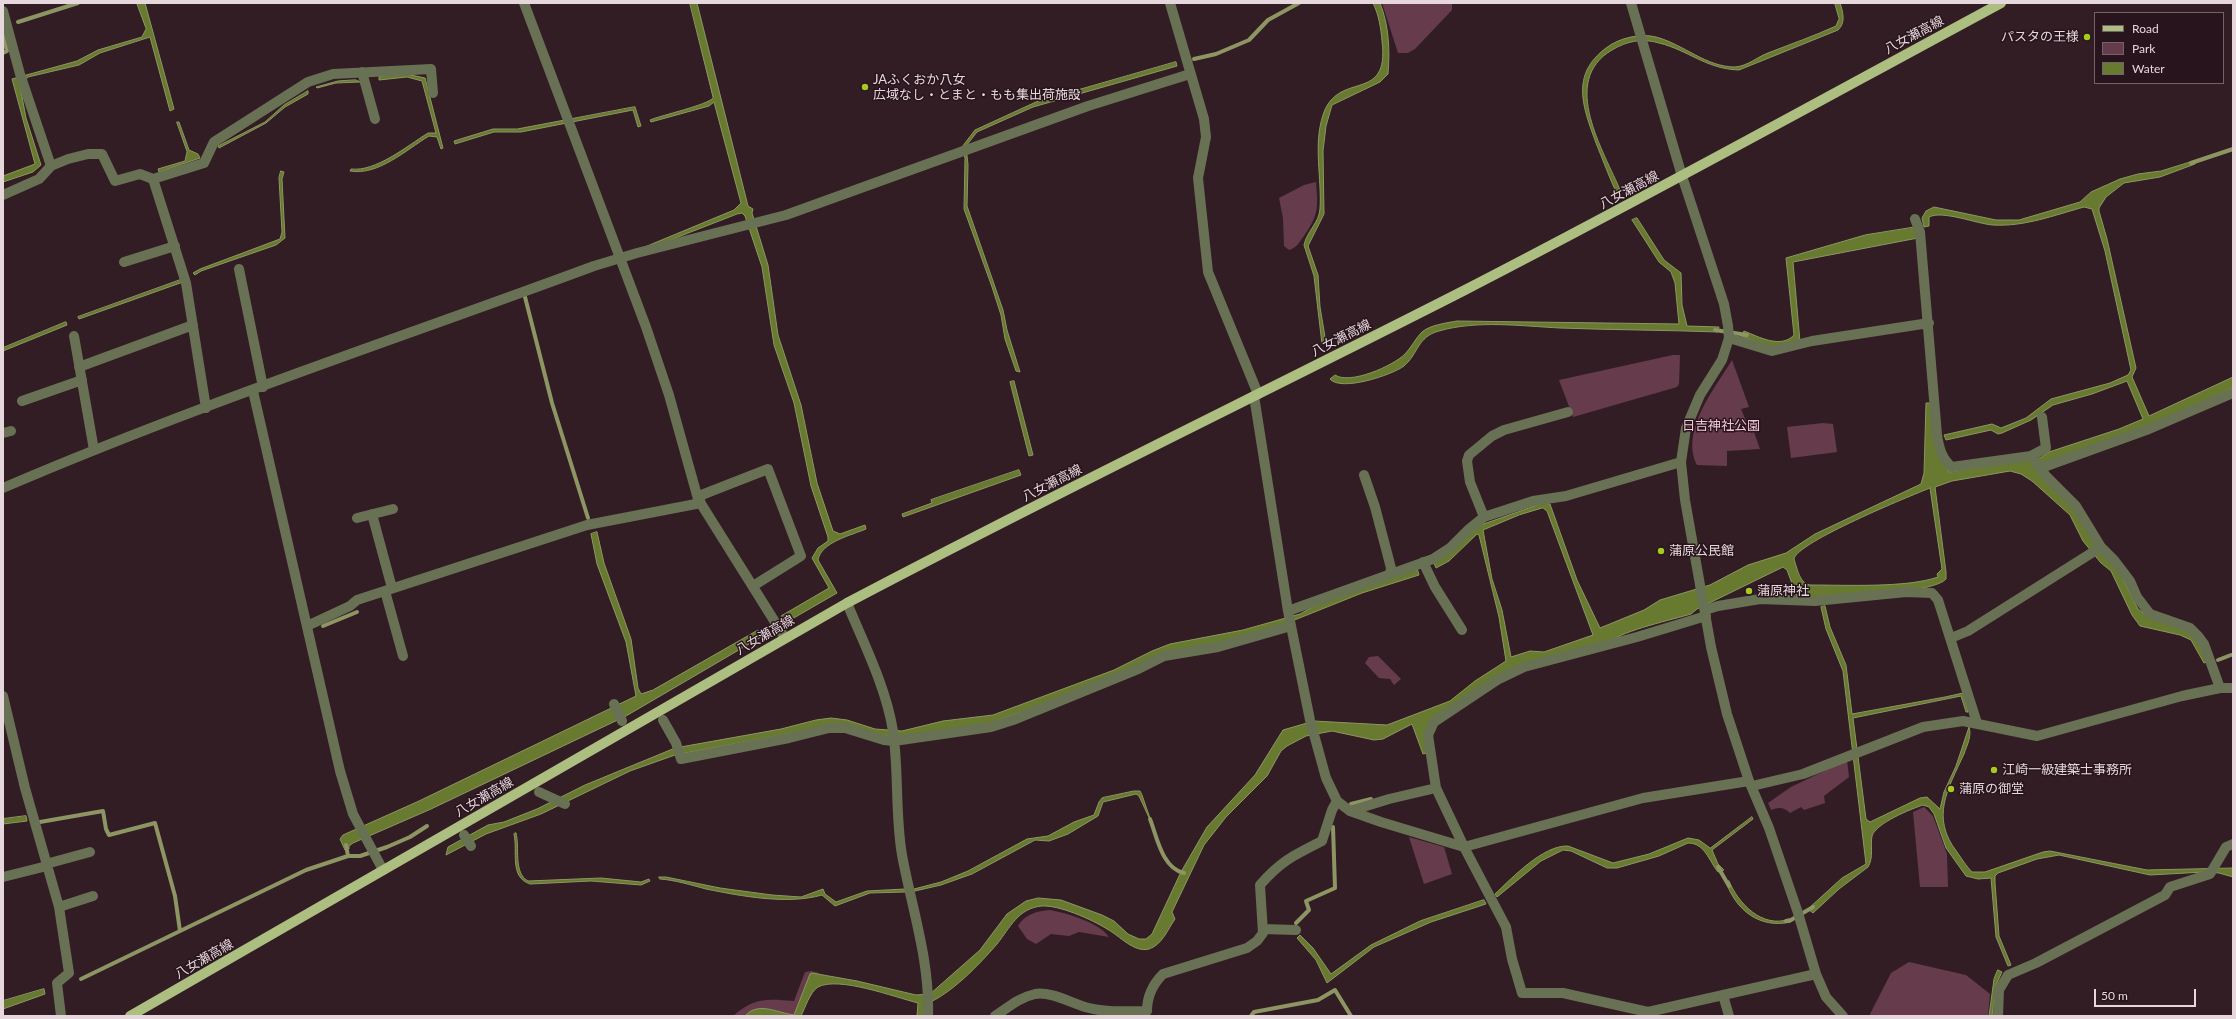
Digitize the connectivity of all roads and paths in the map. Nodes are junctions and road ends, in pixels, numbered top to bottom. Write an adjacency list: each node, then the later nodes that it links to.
1 (524, 3): 16 (street)
2 (1170, 3): 6 (street)
3 (1632, 3): 11 (street)
4 (2002, 3): 11 (main road, 八女瀬高線)
5 (3, 11): 10 (street)
6 (1190, 74): 16 (street); 27 (street)
7 (364, 78): 8 (street); 9 (street); 12 (street)
8 (433, 93)
9 (375, 119)
10 (51, 166): 12 (street); 13 (street)
11 (1682, 176): 22 (street); 27 (main road, 八女瀬高線)
12 (153, 179): 15 (street)
13 (3, 195)
14 (1915, 219): 19 (street)
15 (174, 246): 17 (street); 20 (street)
16 (620, 258): 25 (street); 38 (street)
17 (124, 262)
18 (239, 269): 25 (street)
19 (1929, 323): 22 (street); 33 (street)
20 (193, 325): 23 (street); 29 (street)
21 (74, 336): 23 (street)
22 (1729, 338): 34 (street)
23 (79, 366): 24 (street)
24 (82, 380): 28 (street); 32 (street)
25 (258, 389): 29 (street); 51 (street)
26 (2233, 393): 35 (street)
27 (1256, 395): 48 (main road, 八女瀬高線); 50 (street)
28 (22, 401)
29 (206, 408): 32 (street)
30 (1568, 412): 41 (street)
31 (2042, 417): 33 (street)
32 (94, 450): 37 (street)
33 (2031, 456): 35 (street)
34 (1682, 462): 41 (street); 49 (street)
35 (2041, 468): 43 (street)
36 (1364, 474): 45 (street)
37 (3, 488)
38 (700, 501): 46 (street); 46 (street); 47 (street)
39 (392, 509): 40 (street)
40 (372, 514): 42 (street); 47 (street)
41 (1484, 517): 44 (street)
42 (357, 518)
43 (2101, 547): 54 (street); 56 (street)
44 (1424, 562): 45 (street); 52 (street)
45 (1390, 574): 50 (street)
46 (752, 586): 53 (street)
47 (388, 589): 51 (street); 55 (street)
48 (847, 603): 53 (main road, 八女瀬高線); 63 (street)
49 (1705, 611): 54 (street); 64 (street); 65 (street)
50 (1290, 619): 63 (street); 67 (street)
51 (307, 626): 76 (street)
52 (1462, 630)
53 (785, 638): 76 (main road, 八女瀬高線)
54 (1951, 638): 62 (street)
55 (403, 656)
56 (2220, 688): 57 (street); 62 (street)
57 (2233, 688)
58 (3, 696): 75 (street)
59 (614, 704): 61 (street)
60 (664, 720): 63 (street)
61 (622, 721)
62 (1978, 723): 64 (street)
63 (894, 736): 86 (street)
64 (1751, 784): 73 (street); 82 (street)
65 (1436, 788): 69 (street); 73 (street)
66 (538, 792): 68 (street)
67 (1337, 801): 69 (street); 80 (street)
68 (565, 803)
69 (1350, 811): 73 (street)
70 (464, 835): 72 (street)
71 (2233, 844): 90 (street)
72 (471, 846)
73 (1464, 847): 83 (street)
74 (90, 852): 75 (street)
75 (47, 865): 77 (street); 79 (street)
76 (383, 870): 85 (main road, 八女瀬高線)
77 (3, 877)
78 (93, 896): 79 (street)
79 (58, 907): 84 (street)
80 (1263, 929): 81 (street); 87 (street)
81 (1296, 930)
82 (1816, 974): 83 (street); 89 (street)
83 (1723, 995): 88 (street)
84 (61, 1016)
85 (130, 1016)
86 (928, 1016)
87 (995, 1016)
88 (1729, 1016)
89 (1843, 1016)
90 (1998, 1016)

